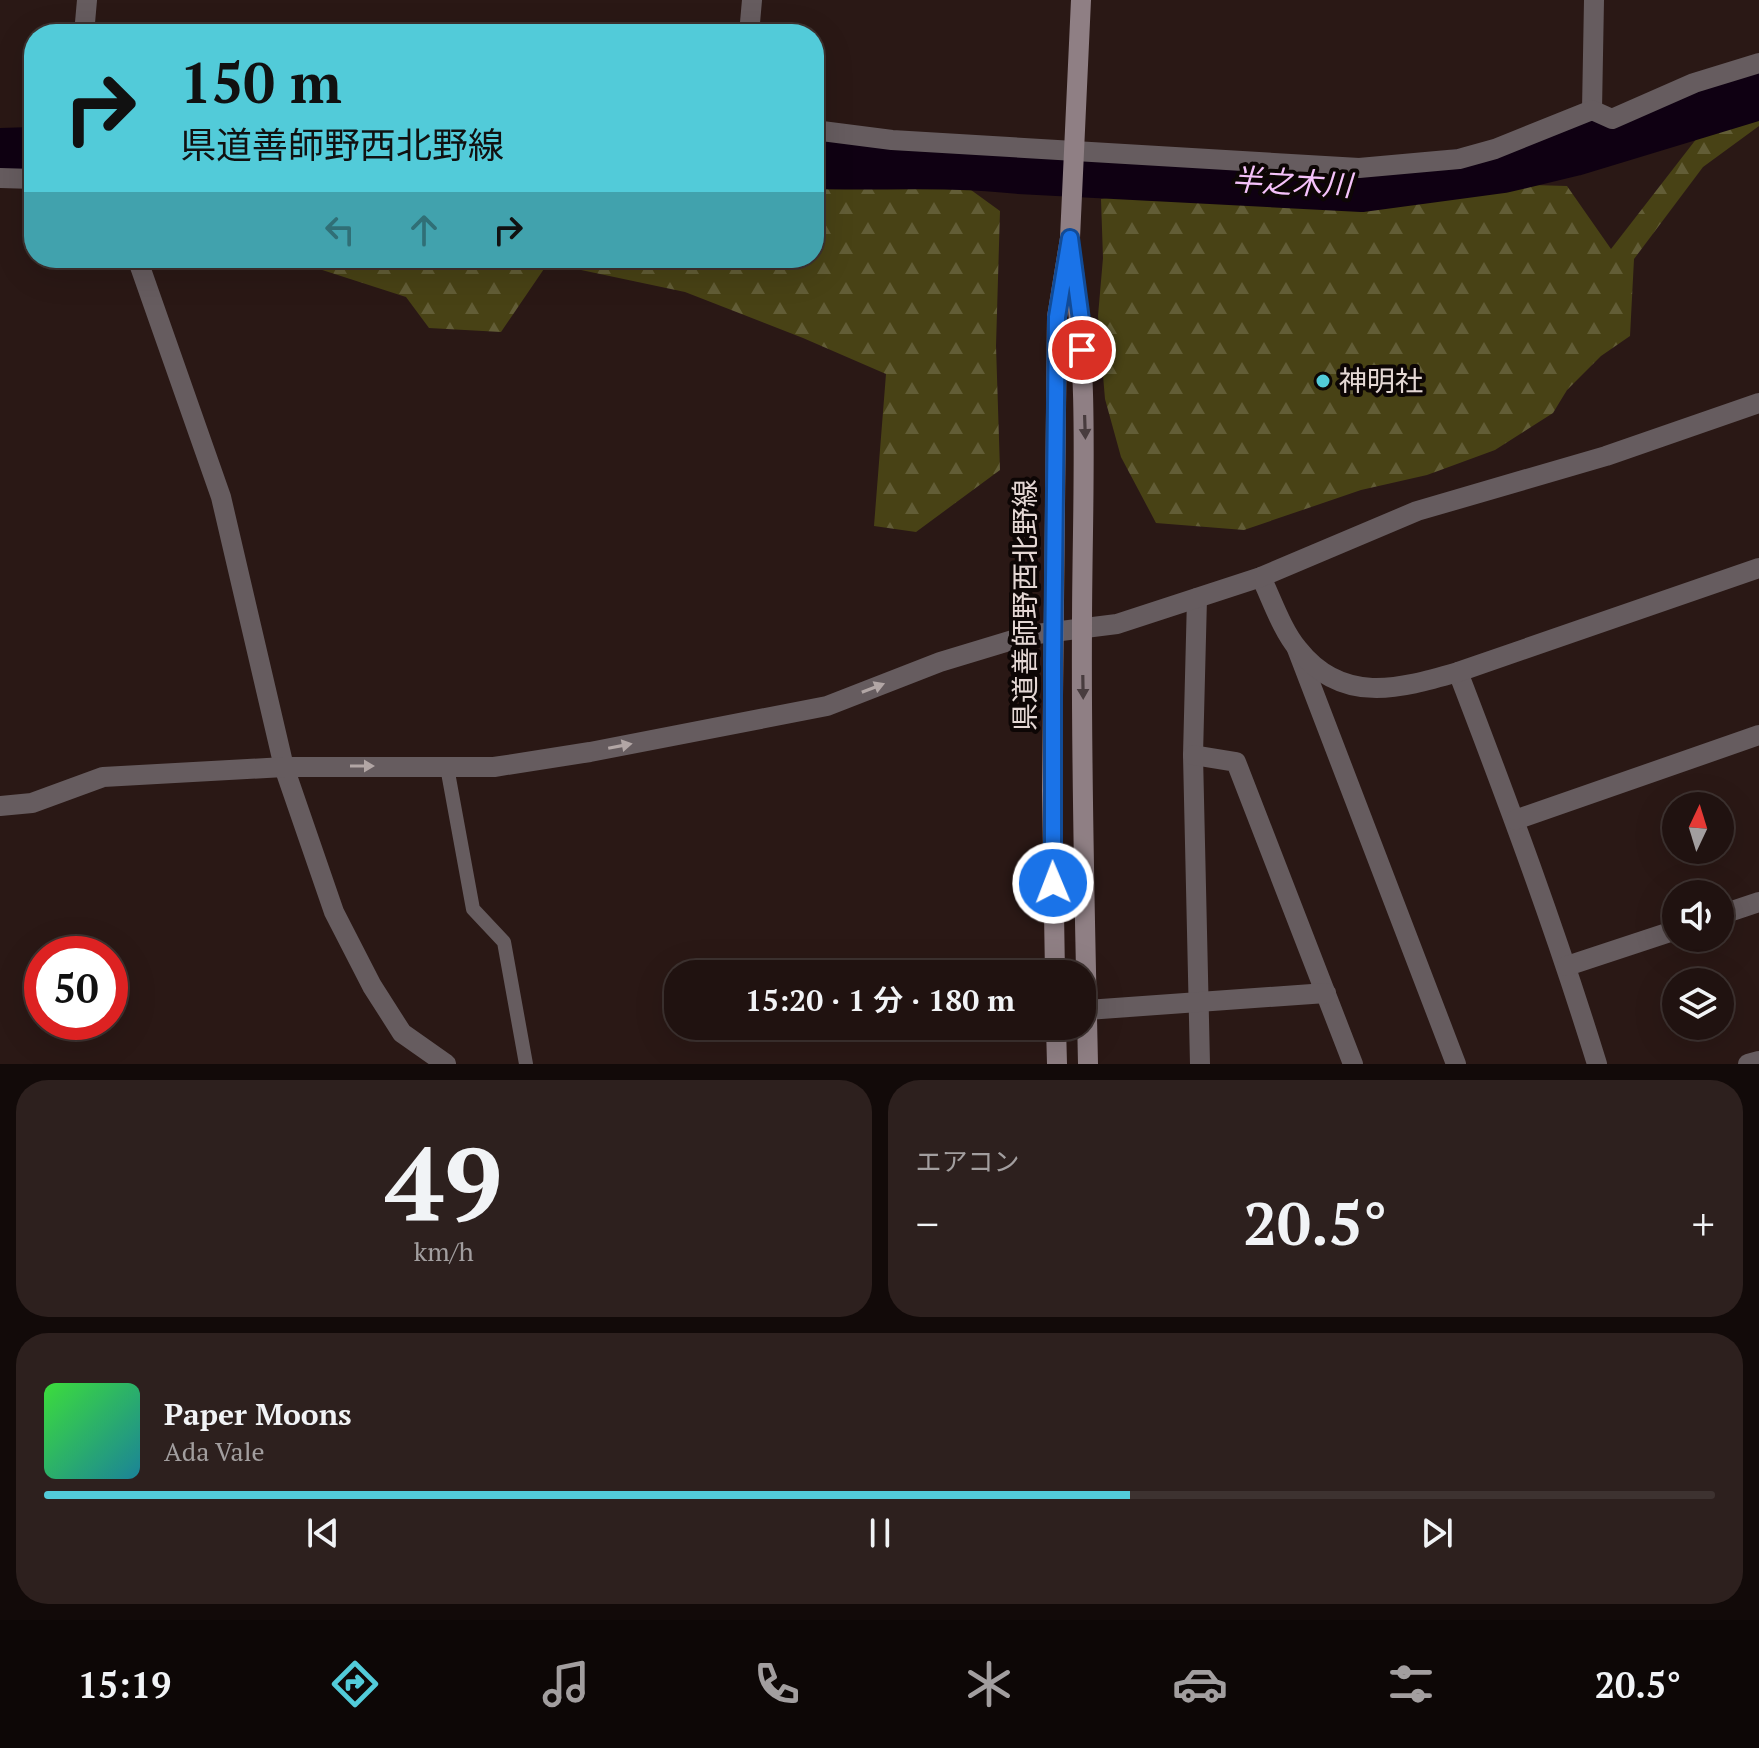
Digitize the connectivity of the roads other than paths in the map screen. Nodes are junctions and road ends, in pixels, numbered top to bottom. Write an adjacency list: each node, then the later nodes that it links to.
1 (87, 0): 5 (street)
2 (752, 0): 6 (street)
3 (1081, 0): 10 (main road, 県道善師野西北野線)
4 (1594, 0): 8 (street)
5 (85, 24)
6 (750, 24)
7 (1759, 63): 8 (street)
8 (1592, 110): 10 (street)
9 (824, 131): 10 (street)
10 (1073, 150): 13 (main road, 県道善師野西北野線)
11 (0, 178): 12 (street)
12 (24, 179)
13 (1070, 238): 19 (main road, 県道善師野西北野線, one-way to 19); 20 (main road, 県道善師野西北野線)
14 (141, 268): 25 (street)
15 (1759, 403): 17 (street)
16 (1759, 568): 22 (street)
17 (1261, 577): 18 (street); 21 (street)
18 (1197, 598): 19 (street); 24 (street)
19 (1082, 628): 20 (street); 33 (main road, 県道善師野西北野線, one-way to 33)
20 (1053, 632): 26 (street, one-way to 20); 32 (main road, 県道善師野西北野線)
21 (1297, 649): 22 (street); 47 (street)
22 (1458, 672): 28 (street)
23 (1759, 735): 28 (street)
24 (1193, 755): 35 (street); 36 (street)
25 (284, 767): 26 (street, one-way to 26); 27 (street); 41 (street)
26 (447, 767): 42 (lane)
27 (0, 806)
28 (1515, 820): 34 (street)
29 (1759, 902): 30 (street)
30 (1734, 910)
31 (1662, 935): 34 (street)
32 (1055, 960)
33 (1086, 960)
34 (1567, 966): 48 (street)
35 (1326, 993): 36 (street); 46 (street)
36 (1199, 1002): 37 (street); 45 (street)
37 (1096, 1009)
38 (1056, 1040): 43 (main road)
39 (1088, 1040): 44 (main road, 県道善師野西北野線)
40 (1759, 1061): 49 (street)
41 (446, 1064)
42 (526, 1064)
43 (1057, 1064)
44 (1088, 1064)
45 (1200, 1064)
46 (1353, 1064)
47 (1456, 1064)
48 (1597, 1064)
49 (1748, 1064)

